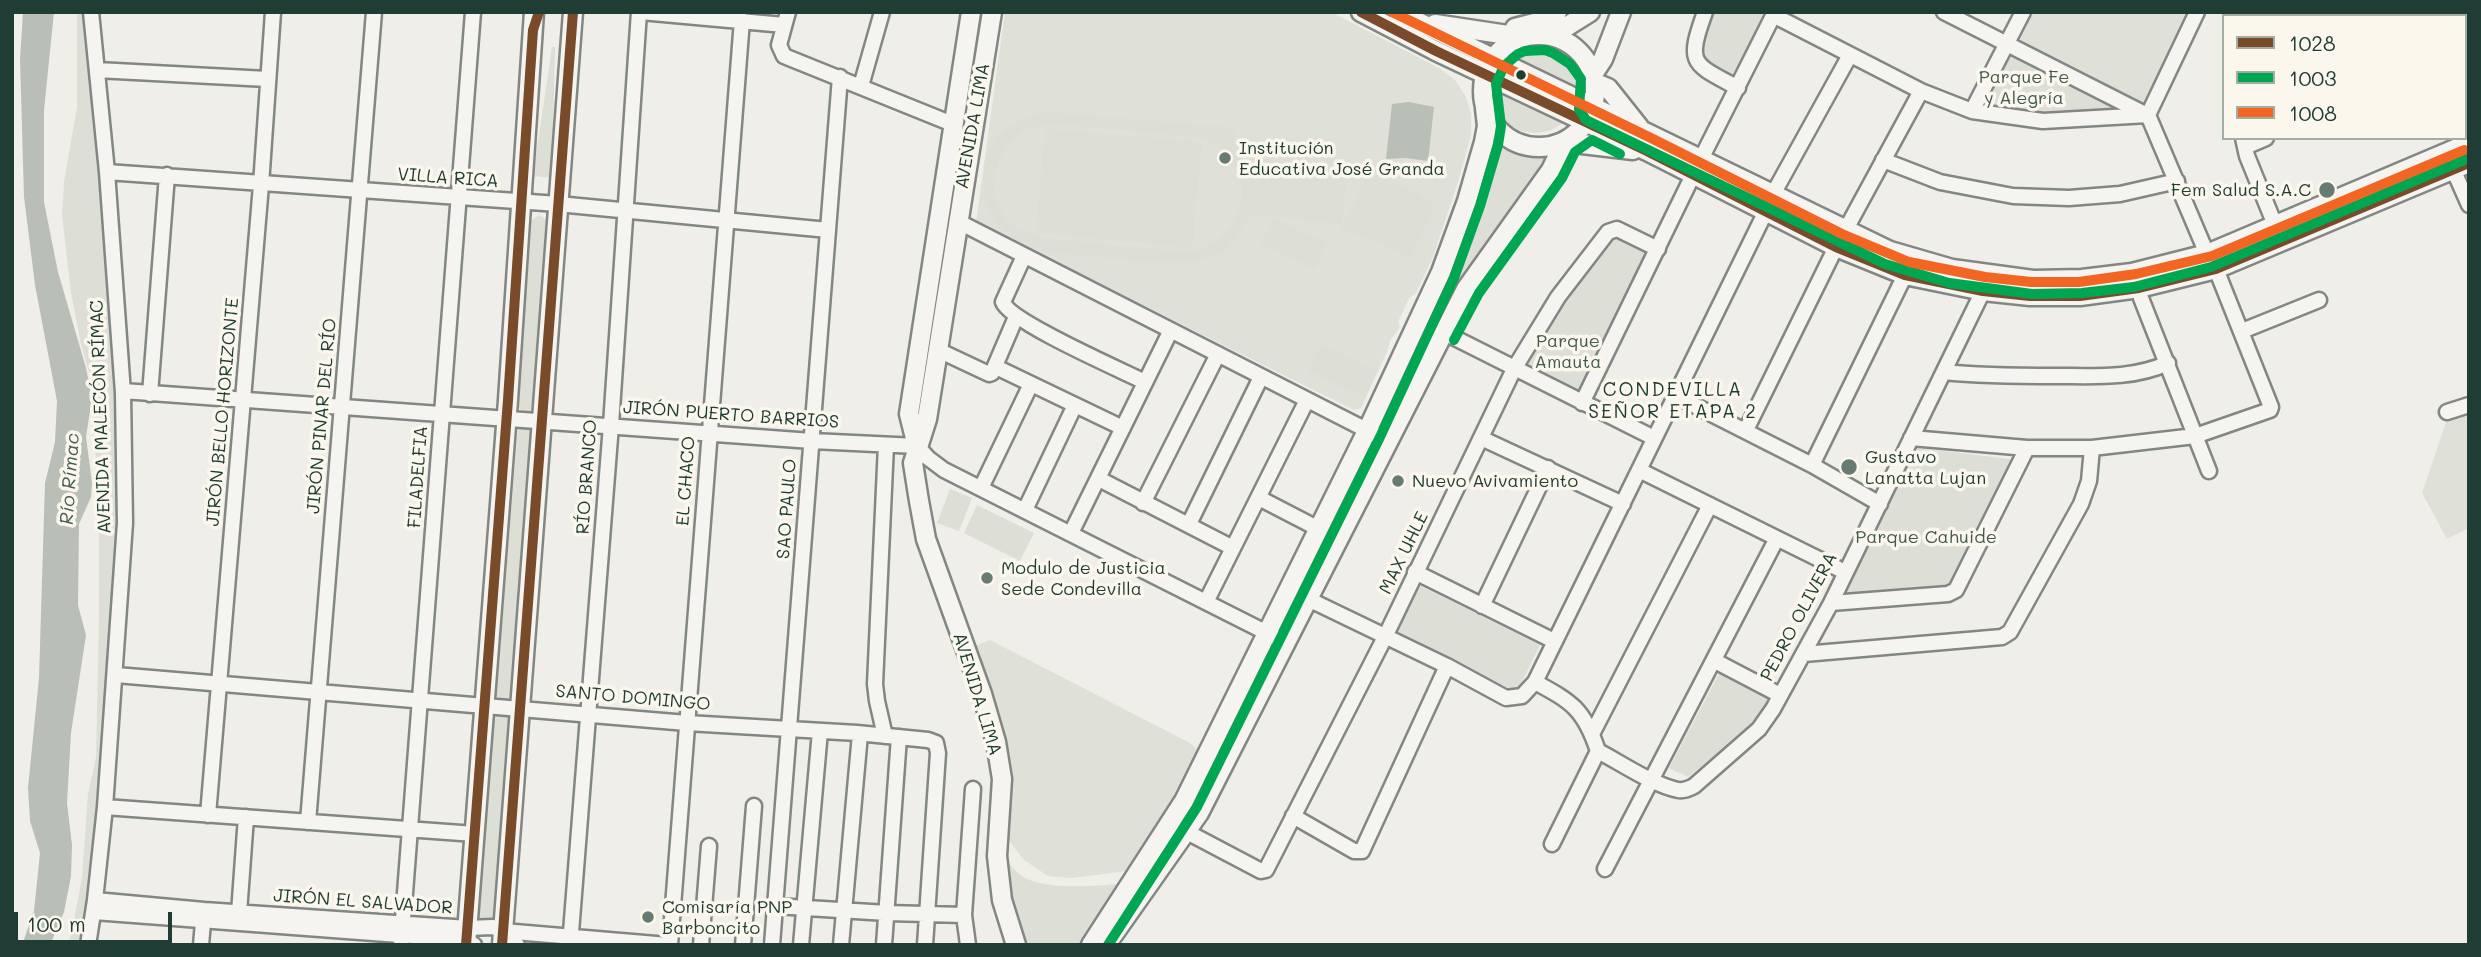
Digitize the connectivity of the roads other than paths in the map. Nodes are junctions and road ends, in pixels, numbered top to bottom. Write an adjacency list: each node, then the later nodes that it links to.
1 (91, 12): 30 (street, AVENIDA MALECÓN RÍMAC)
2 (273, 12): 33 (street, JIRÓN BELLO HORIZONTE)
3 (374, 12): 55 (street, JIRÓN PINAR DEL RÍO)
4 (473, 12): 56 (street, FILADELFIA)
5 (564, 12): 48 (main road)
6 (573, 12): 48 (main road)
7 (640, 12): 23 (street); 61 (street, RÍO BRANCO)
8 (882, 12): 34 (street)
9 (971, 12): 41 (main road, AVENIDA LIMA)
10 (992, 12): 63 (main road, AVENIDA LIMA)
11 (1361, 12): 27 (main road)
12 (1557, 12): 24 (main road)
13 (1590, 12): 25 (main road)
14 (1621, 12): 32 (main road)
15 (1705, 12): 35 (street)
16 (1944, 12): 26 (street)
17 (2023, 12): 26 (street)
18 (2197, 12): 40 (street)
19 (1774, 14): 28 (street); 35 (street)
20 (1404, 16): 24 (main road); 29 (main road)
21 (535, 18): 57 (main road)
22 (786, 19): 23 (street); 31 (street)
23 (742, 20): 62 (street, EL CHACO)
24 (1488, 34): 25 (main road)
25 (1528, 36): 29 (main road); 32 (main road)
26 (2007, 44): 38 (street); 40 (street)
27 (1436, 51): 29 (main road); 37 (main road)
28 (1850, 55): 36 (street); 58 (street)
29 (1488, 66): 37 (main road); 39 (main road)
30 (97, 70): 33 (street); 51 (street, AVENIDA MALECÓN RÍMAC)
31 (839, 77): 34 (street); 65 (street, SAO PAULO)
32 (1595, 78): 39 (main road); 42 (main road)
33 (267, 79): 54 (street, JIRÓN BELLO HORIZONTE)
34 (861, 86): 41 (street)
35 (1738, 88): 50 (street)
36 (1920, 91): 38 (street); 47 (street)
37 (1483, 102): 43 (main road); 102 (main road)
38 (1972, 111): 40 (street)
39 (1590, 115): 42 (main road); 43 (main road); 46 (main road)
40 (2148, 115): 53 (street)
41 (955, 125): 112 (main road, AVENIDA LIMA)
42 (1643, 132): 50 (main road)
43 (1568, 141): 46 (main road); 77 (main road)
44 (2244, 143): 64 (street)
45 (2460, 143): 64 (main road)
46 (1647, 151): 50 (main road)
47 (1883, 160): 53 (street); 66 (street)
48 (561, 162): 59 (main road)
49 (2461, 166): 60 (street); 69 (main road)
50 (1697, 168): 58 (main road); 67 (street)
51 (107, 173): 52 (street, VILLA RICA); 87 (street, AVENIDA MALECÓN RÍMAC)
52 (167, 175): 54 (street, VILLA RICA); 88 (street)
53 (2177, 181): 69 (street)
54 (261, 185): 55 (street, VILLA RICA); 90 (street, JIRÓN BELLO HORIZONTE)
55 (360, 191): 56 (street, VILLA RICA); 95 (street, JIRÓN PINAR DEL RÍO)
56 (458, 199): 57 (street, VILLA RICA); 97 (street, FILADELFIA)
57 (522, 203): 59 (street, VILLA RICA); 98 (main road)
58 (1769, 203): 66 (main road); 89 (street)
59 (558, 204): 61 (street, VILLA RICA); 99 (main road)
60 (2469, 205)
61 (624, 211): 62 (street, VILLA RICA); 100 (street, RÍO BRANCO)
62 (727, 220): 65 (street, VILLA RICA); 104 (street, EL CHACO)
63 (957, 221): 68 (street); 78 (main road, AVENIDA LIMA)
64 (2275, 225): 69 (main road)
65 (828, 230): 109 (street, SAO PAULO)
66 (1840, 239): 69 (main road); 70 (main road); 103 (street)
67 (1658, 249): 82 (street, MAX UHLE); 92 (street)
68 (1024, 256): 74 (street); 75 (street)
69 (2211, 261): 71 (main road); 76 (street)
70 (1905, 275): 72 (main road); 115 (street)
71 (2139, 288): 72 (main road); 80 (street)
72 (1983, 291): 83 (street, PEDRO OLIVERA)
73 (2319, 300): 76 (street)
74 (1016, 317): 81 (street); 85 (street)
75 (1171, 330): 79 (street); 85 (street)
76 (2242, 331): 105 (street)
77 (1443, 332): 82 (street); 110 (main road)
78 (938, 350): 81 (street); 112 (main road, AVENIDA LIMA)
79 (1217, 354): 84 (street); 122 (street)
80 (2168, 363): 83 (street); 105 (street)
81 (996, 367): 86 (street)
82 (1514, 369): 92 (street); 106 (street, MAX UHLE)
83 (1944, 372): 108 (street, PEDRO OLIVERA)
84 (1261, 377): 91 (street); 127 (street)
85 (1145, 382): 101 (street)
86 (1031, 384): 93 (street); 120 (street)
87 (123, 391): 88 (street, JIRÓN PUERTO BARRIOS); 145 (street, AVENIDA MALECÓN RÍMAC)
88 (150, 394): 90 (street, JIRÓN PUERTO BARRIOS)
89 (1676, 396): 103 (street); 107 (street)
90 (243, 399): 95 (street, JIRÓN PUERTO BARRIOS); 147 (street, JIRÓN BELLO HORIZONTE)
91 (1307, 400): 102 (street); 121 (street)
92 (1583, 403): 107 (street)
93 (1075, 405): 101 (street); 126 (street)
94 (2469, 405): 96 (street)
95 (342, 407): 97 (street, JIRÓN PUERTO BARRIOS); 148 (street, JIRÓN PINAR DEL RÍO)
96 (2447, 412)
97 (442, 414): 98 (street, JIRÓN PUERTO BARRIOS); 150 (street, FILADELFIA)
98 (506, 419): 99 (street, JIRÓN PUERTO BARRIOS); 151 (main road)
99 (540, 421): 100 (street, JIRÓN PUERTO BARRIOS); 152 (main road)
100 (611, 425): 104 (street, JIRÓN PUERTO BARRIOS); 153 (street, RÍO BRANCO)
101 (1123, 428): 119 (street)
102 (1367, 430): 110 (street); 128 (main road)
103 (1746, 430): 115 (street)
104 (709, 433): 109 (street, JIRÓN PUERTO BARRIOS); 154 (street, EL CHACO)
105 (2196, 436): 114 (street); 118 (street)
106 (1481, 438): 116 (street); 132 (street, MAX UHLE)
107 (1654, 438): 117 (street)
108 (1911, 438): 113 (street); 124 (street, PEDRO OLIVERA)
109 (811, 441): 111 (street, JIRÓN PUERTO BARRIOS); 155 (street, SAO PAULO)
110 (1388, 441): 134 (main road)
111 (886, 445): 112 (street, JIRÓN PUERTO BARRIOS); 159 (street)
112 (917, 446): 120 (street); 202 (main road, AVENIDA LIMA)
113 (2027, 448): 114 (street); 136 (street)
114 (2092, 448): 142 (street)
115 (1812, 465): 124 (street)
116 (1548, 468): 123 (street); 137 (street)
117 (1639, 470): 123 (street); 125 (street)
118 (2209, 471)
119 (1098, 479): 122 (street); 129 (street)
120 (981, 488): 126 (street)
121 (1259, 498): 128 (street); 131 (street)
122 (1143, 503): 127 (street)
123 (1623, 504): 140 (street)
124 (1880, 504): 133 (street, PEDRO OLIVERA)
125 (1710, 505): 130 (street); 158 (street)
126 (1025, 510): 129 (street)
127 (1189, 524): 131 (street)
128 (1317, 528): 138 (main road)
129 (1071, 533): 135 (street)
130 (1776, 540): 133 (street); 143 (street)
131 (1233, 548): 135 (street)
132 (1415, 572): 137 (street); 139 (street, MAX UHLE)
133 (1845, 572): 136 (street, PEDRO OLIVERA)
134 (1308, 599): 139 (street); 141 (main road)
135 (1206, 602): 138 (street)
136 (1831, 603): 142 (street, PEDRO OLIVERA)
137 (1482, 606): 140 (street)
138 (1266, 632): 141 (street); 203 (main road)
139 (1385, 635): 144 (street); 166 (street, MAX UHLE)
140 (1554, 641): 146 (street)
141 (1287, 643): 170 (main road)
142 (1804, 654): 149 (street, PEDRO OLIVERA)
143 (1715, 661): 149 (street); 161 (street)
144 (1447, 666): 146 (street); 166 (street)
145 (116, 675): 147 (street, SANTO DOMINGO); 164 (street, AVENIDA MALECÓN RÍMAC)
146 (1535, 682): 158 (street)
147 (220, 684): 148 (street, SANTO DOMINGO); 165 (street, JIRÓN BELLO HORIZONTE)
148 (319, 692): 150 (street, SANTO DOMINGO); 168 (street, JIRÓN PINAR DEL RÍO)
149 (1780, 695): 161 (street, PEDRO OLIVERA)
150 (420, 700): 151 (street, SANTO DOMINGO); 169 (street, FILADELFIA)
151 (486, 705): 152 (street, SANTO DOMINGO); 171 (main road)
152 (519, 708): 153 (street, SANTO DOMINGO); 188 (main road)
153 (588, 714): 154 (street, SANTO DOMINGO); 187 (street, RÍO BRANCO)
154 (687, 723): 155 (street, SANTO DOMINGO); 194 (street, EL CHACO)
155 (789, 730): 156 (street, SANTO DOMINGO); 176 (street, SAO PAULO)
156 (820, 732): 157 (street, SANTO DOMINGO); 177 (street)
157 (860, 734): 159 (street, SANTO DOMINGO); 178 (street)
158 (1592, 734): 160 (street)
159 (892, 736): 180 (street); 182 (street, SANTO DOMINGO)
160 (1598, 751): 161 (street, PEDRO OLIVERA); 172 (street)
161 (1653, 780): 174 (street)
162 (973, 789): 183 (street)
163 (754, 806): 196 (street)
164 (105, 807): 165 (street); 175 (street, AVENIDA MALECÓN RÍMAC)
165 (208, 815): 167 (street)
166 (1293, 816): 170 (street, MAX UHLE)
167 (246, 817): 168 (street); 179 (street)
168 (308, 822): 169 (street)
169 (410, 830): 171 (street); 185 (street, FILADELFIA)
170 (1187, 832): 189 (main road)
171 (475, 834): 186 (main road)
172 (1552, 844)
173 (709, 846): 195 (street)
174 (1605, 869)
175 (95, 906): 181 (street, JIRÓN EL SALVADOR); 191 (street, AVENIDA MALECÓN RÍMAC)
176 (775, 906): 177 (street); 197 (street, SAO PAULO)
177 (804, 908): 178 (street); 198 (street)
178 (844, 911): 180 (street); 199 (street)
179 (239, 912): 181 (street, JIRÓN EL SALVADOR); 184 (street, JIRÓN EL SALVADOR)
180 (887, 913): 182 (street); 200 (street)
181 (204, 915): 184 (street, JIRÓN EL SALVADOR); 192 (street)
182 (926, 915): 183 (street); 201 (street)
183 (964, 915): 190 (street)
184 (301, 923): 185 (street, JIRÓN EL SALVADOR); 193 (street)
185 (402, 935): 186 (street, JIRÓN EL SALVADOR)
186 (469, 939): 188 (street, JIRÓN EL SALVADOR)
187 (570, 941): 188 (street, JIRÓN EL SALVADOR); 194 (street, JIRÓN EL SALVADOR)
188 (505, 942)
189 (1110, 942)
190 (969, 943)
191 (88, 945)
192 (201, 945)
193 (299, 945)
194 (669, 945)
195 (701, 945)
196 (743, 945)
197 (772, 945)
198 (801, 945)
199 (841, 945)
200 (884, 945)
201 (925, 945)
202 (1016, 945)
203 (1091, 945)

